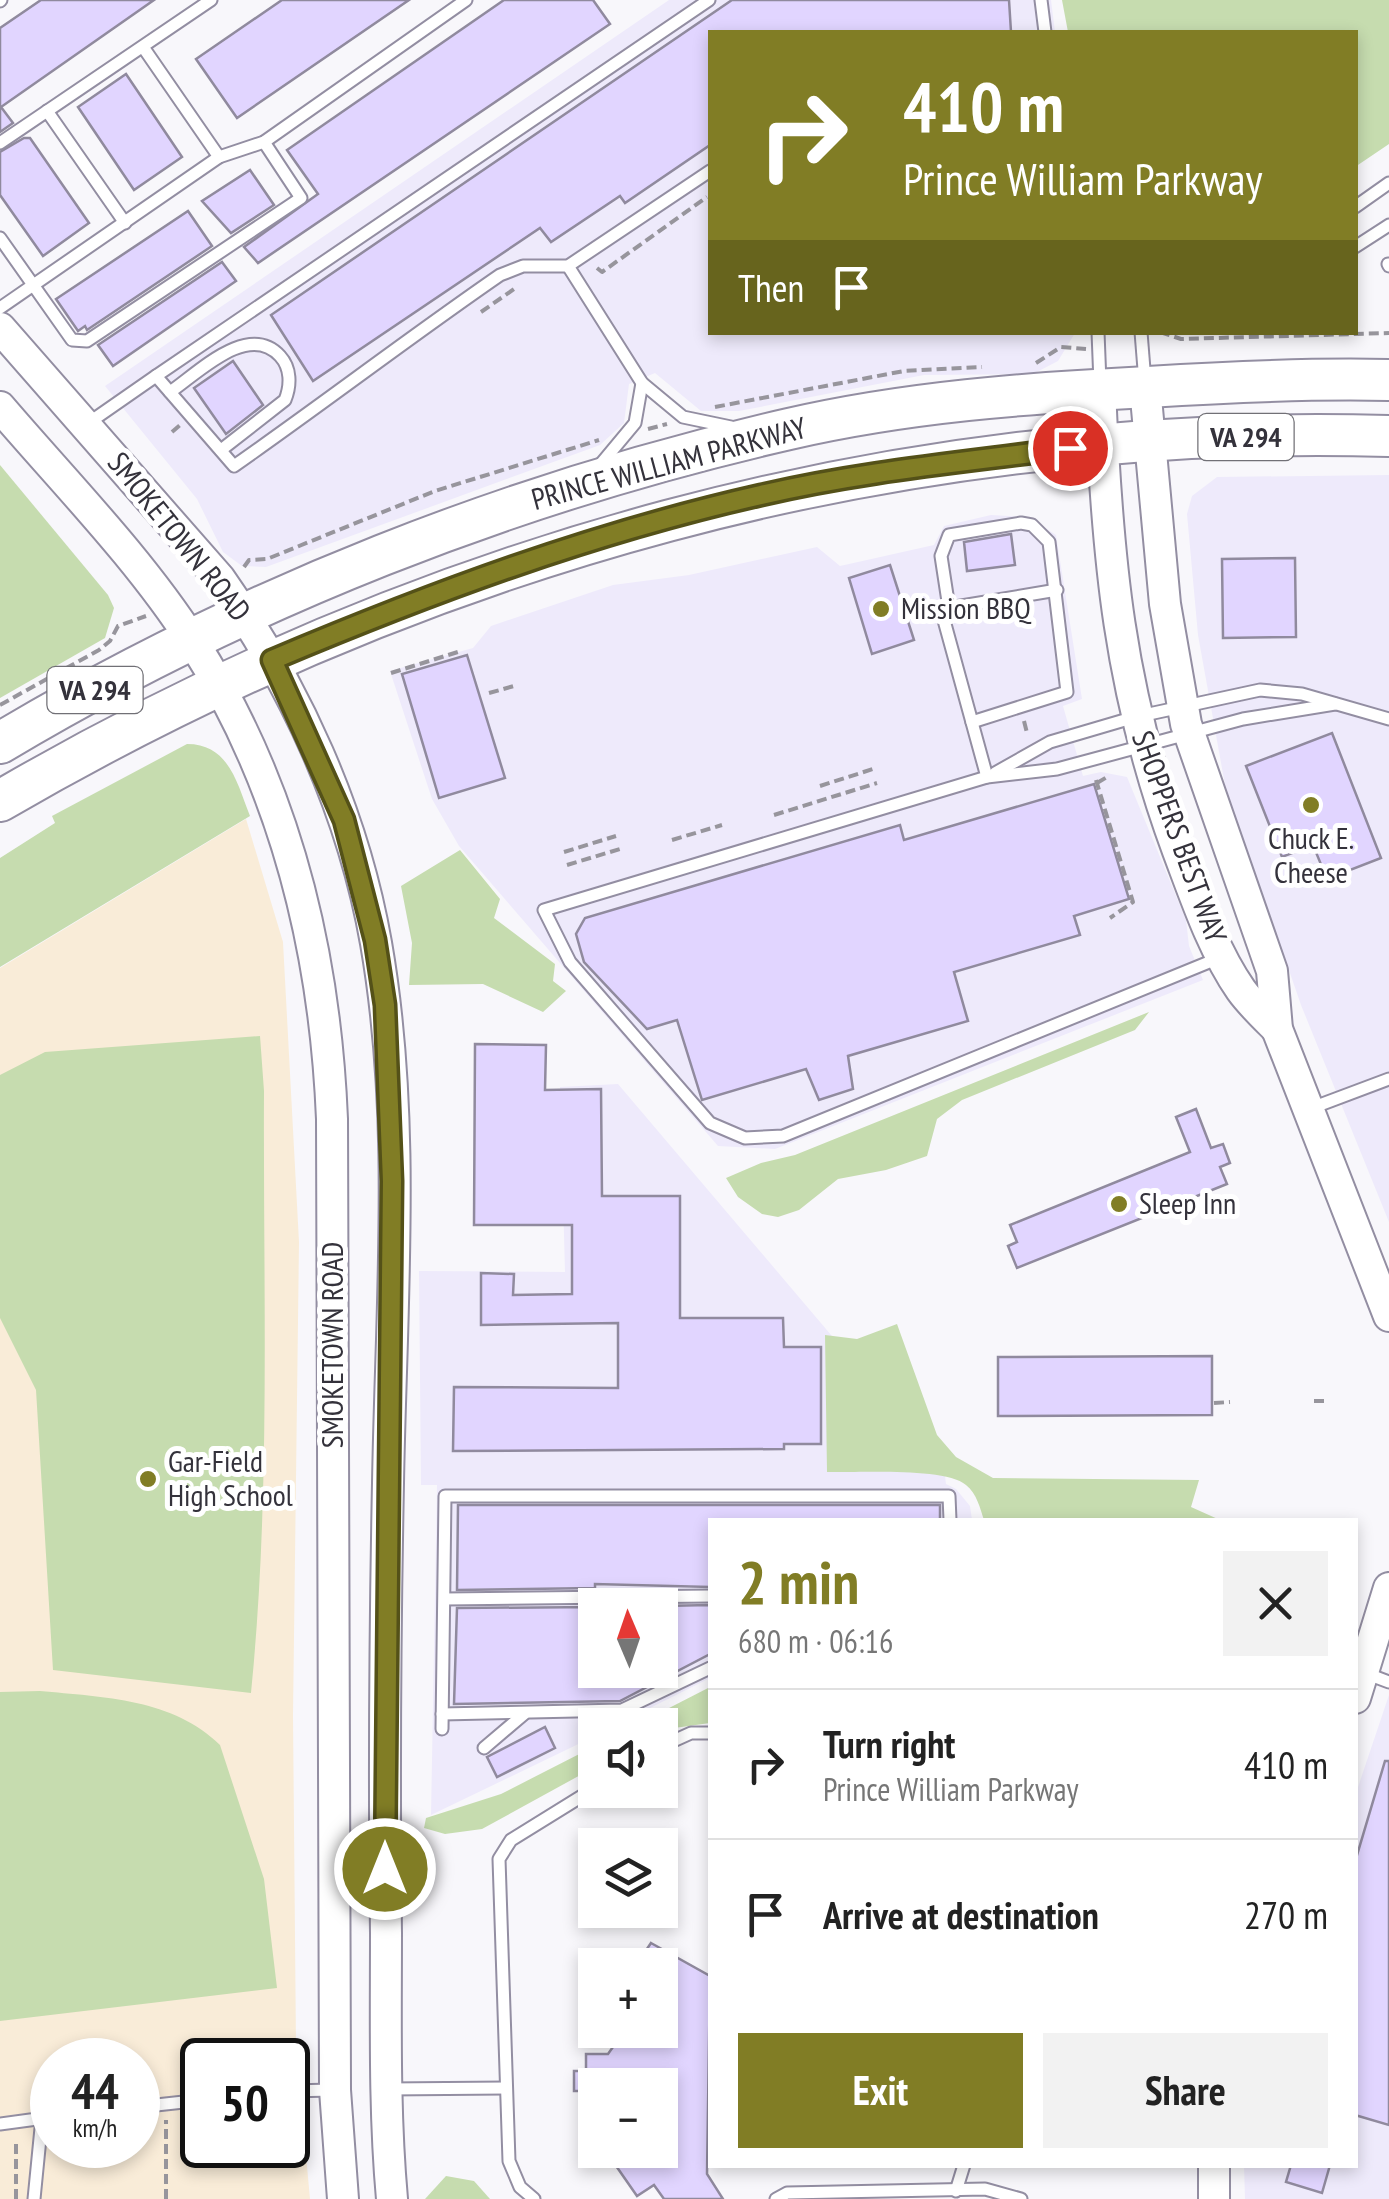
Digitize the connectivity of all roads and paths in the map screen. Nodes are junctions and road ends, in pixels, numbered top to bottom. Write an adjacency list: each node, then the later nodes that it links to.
1 (212, 0): 6 (lane)
2 (466, 0): 8 (lane)
3 (709, 0): 32 (lane)
4 (1041, 0): 5 (lane)
5 (1045, 30)
6 (142, 47): 7 (lane); 10 (lane)
7 (47, 111): 9 (lane); 15 (lane)
8 (264, 142): 10 (lane); 22 (lane)
9 (0, 143)
10 (219, 157): 15 (lane)
11 (708, 171): 19 (lane)
12 (1389, 183): 14 (lane)
13 (706, 197): 20 (path)
14 (1358, 205)
15 (125, 222): 22 (lane)
16 (1389, 225): 18 (lane)
17 (0, 238): 22 (lane)
18 (1358, 246)
19 (568, 266): 34 (lane); 46 (lane)
20 (597, 268)
21 (520, 284): 24 (path)
22 (33, 286): 23 (lane)
23 (0, 308)
24 (481, 312)
25 (0, 328): 40 (main road, SMOKETOWN ROAD)
26 (1389, 333): 27 (path)
27 (1358, 334)
28 (1098, 335): 36 (lane)
29 (1141, 335): 35 (lane)
30 (1165, 335): 31 (path)
31 (1328, 335)
32 (156, 376): 37 (lane); 40 (lane)
33 (1389, 380): 35 (highway, PRINCE WILLIAM PARKWAY / VA 294)
34 (642, 383): 39 (lane); 42 (lane)
35 (1145, 387): 36 (highway, PRINCE WILLIAM PARKWAY / VA 294); 44 (main road, SHOPPERS BEST WAY)
36 (1100, 389): 41 (highway, PRINCE WILLIAM PARKWAY / VA 294); 45 (main road, SHOPPERS BEST WAY)
37 (170, 392): 46 (lane); 46 (lane)
38 (0, 406): 53 (main road, SMOKETOWN ROAD)
39 (688, 419): 41 (lane); 42 (path)
40 (87, 424): 51 (main road, SMOKETOWN ROAD)
41 (780, 431): 47 (highway, PRINCE WILLIAM PARKWAY / VA 294)
42 (628, 434): 47 (lane); 48 (path)
43 (1389, 436): 44 (highway, PRINCE WILLIAM PARKWAY / VA 294)
44 (1149, 440): 45 (highway, PRINCE WILLIAM PARKWAY / VA 294); 62 (main road, SHOPPERS BEST WAY)
45 (1102, 445): 55 (highway, PRINCE WILLIAM PARKWAY / VA 294); 65 (main road, SHOPPERS BEST WAY)
46 (221, 450)
47 (576, 486): 51 (highway, PRINCE WILLIAM PARKWAY / VA 294)
48 (246, 566)
49 (1057, 590): 50 (lane); 50 (lane); 64 (lane)
50 (949, 608): 64 (lane)
51 (245, 616): 53 (highway, PRINCE WILLIAM PARKWAY / VA 294); 55 (main road, SMOKETOWN ROAD)
52 (123, 626): 61 (path)
53 (192, 641): 57 (main road, SMOKETOWN ROAD); 66 (highway, PRINCE WILLIAM PARKWAY / VA 294)
54 (461, 651): 56 (path)
55 (272, 660): 57 (highway, PRINCE WILLIAM PARKWAY / VA 294); 106 (main road, SMOKETOWN ROAD)
56 (391, 673)
57 (218, 684): 72 (highway, PRINCE WILLIAM PARKWAY / VA 294); 107 (main road, SMOKETOWN ROAD)
58 (514, 686): 59 (path)
59 (489, 693)
60 (1335, 704): 62 (lane); 62 (lane); 63 (lane)
61 (0, 705)
62 (1185, 720): 65 (lane); 65 (lane); 84 (main road, SHOPPERS BEST WAY)
63 (1389, 720)
64 (972, 722): 69 (lane)
65 (1138, 731): 69 (lane); 69 (lane); 83 (main road, SHOPPERS BEST WAY)
66 (0, 743)
67 (873, 769): 71 (path)
68 (1106, 777): 82 (path)
69 (987, 778): 83 (lane)
70 (877, 783): 73 (path)
71 (820, 786)
72 (0, 801)
73 (800, 807): 74 (path); 75 (path)
74 (774, 815)
75 (803, 816)
76 (722, 824): 78 (path)
77 (616, 836): 80 (path)
78 (672, 840)
79 (620, 849): 81 (path)
80 (564, 852)
81 (568, 864)
82 (1110, 918)
83 (1223, 956): 84 (main road, SHOPPERS BEST WAY)
84 (1277, 1029): 86 (main road, SHOPPERS BEST WAY)
85 (1389, 1079): 86 (lane)
86 (1310, 1109): 87 (main road, SHOPPERS BEST WAY)
87 (1389, 1316)
88 (1314, 1401): 89 (path)
89 (1328, 1401)
90 (1214, 1402): 91 (path)
91 (1230, 1402)
92 (950, 1518): 95 (lane)
93 (1389, 1588): 97 (main road)
94 (708, 1596): 95 (lane)
95 (444, 1599): 98 (lane)
96 (708, 1669): 99 (lane)
97 (1369, 1684)
98 (442, 1714): 99 (lane); 100 (lane)
99 (524, 1714): 103 (lane)
100 (442, 1729)
101 (708, 1732): 102 (lane)
102 (678, 1739)
103 (484, 1748)
104 (578, 1799): 105 (lane)
105 (506, 2088): 106 (lane); 124 (lane)
106 (387, 2089): 107 (main road); 123 (main road, SMOKETOWN ROAD)
107 (335, 2090): 108 (lane); 122 (main road, SMOKETOWN ROAD)
108 (310, 2091)
109 (180, 2102): 110 (lane)
110 (166, 2104): 111 (lane); 121 (path)
111 (160, 2105)
112 (30, 2120): 113 (lane)
113 (16, 2122): 114 (lane); 119 (path)
114 (0, 2124)
115 (39, 2168): 120 (lane)
116 (963, 2168): 118 (lane)
117 (1214, 2168): 127 (main road)
118 (956, 2191): 125 (lane); 126 (lane)
119 (16, 2199)
120 (34, 2199)
121 (166, 2199)
122 (343, 2199)
123 (392, 2199)
124 (534, 2199)
125 (776, 2199)
126 (1021, 2199)
127 (1214, 2199)

